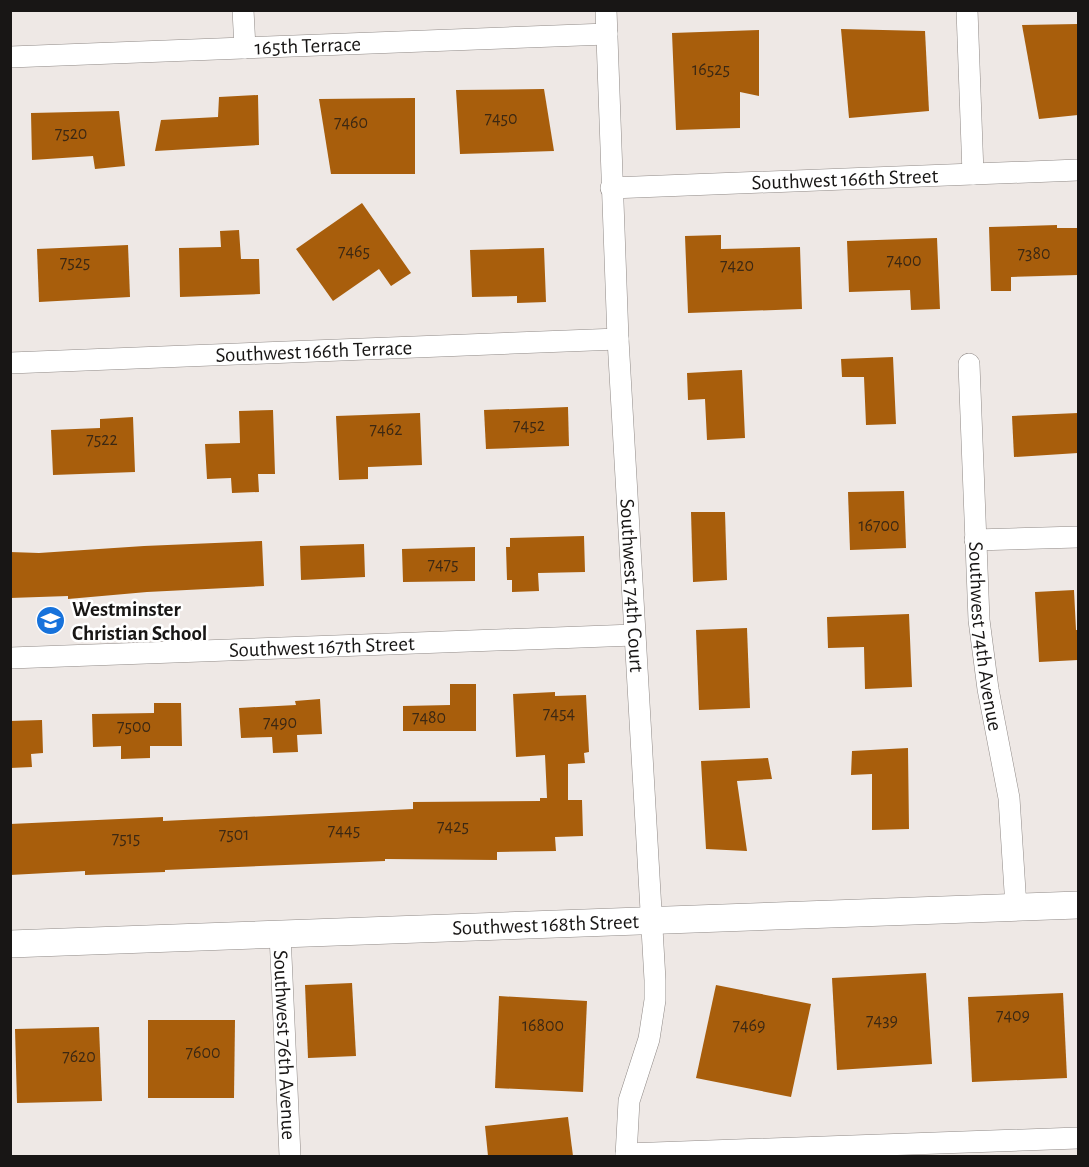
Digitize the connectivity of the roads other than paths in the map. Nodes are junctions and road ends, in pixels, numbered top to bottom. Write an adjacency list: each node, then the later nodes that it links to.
1 (243, 10): 5 (street)
2 (606, 10): 4 (street, Southwest 74th Court)
3 (967, 10): 8 (street)
4 (607, 34): 5 (street, 165th Terrace); 9 (street, Southwest 74th Court)
5 (245, 48): 6 (street, 165th Terrace)
6 (10, 57)
7 (1078, 170): 8 (street, Southwest 166th Street)
8 (973, 174): 9 (street, Southwest 166th Street)
9 (611, 188): 10 (street, Southwest 74th Court)
10 (618, 339): 11 (street, Southwest 166th Terrace); 15 (street, Southwest 74th Court)
11 (10, 363)
12 (969, 364): 14 (street, Southwest 74th Avenue)
13 (1078, 537): 14 (street)
14 (975, 540): 18 (street, Southwest 74th Avenue)
15 (634, 635): 16 (street, Southwest 167th Street); 19 (street, Southwest 74th Court)
16 (10, 658)
17 (1078, 905): 18 (street, Southwest 168th Street)
18 (1016, 908): 19 (street, Southwest 168th Street)
19 (652, 920): 20 (street, Southwest 168th Street); 23 (street, Southwest 74th Court)
20 (280, 934): 21 (street, Southwest 168th Street); 24 (street, Southwest 76th Avenue)
21 (10, 944)
22 (1078, 1138): 23 (street)
23 (626, 1155)
24 (290, 1156)

